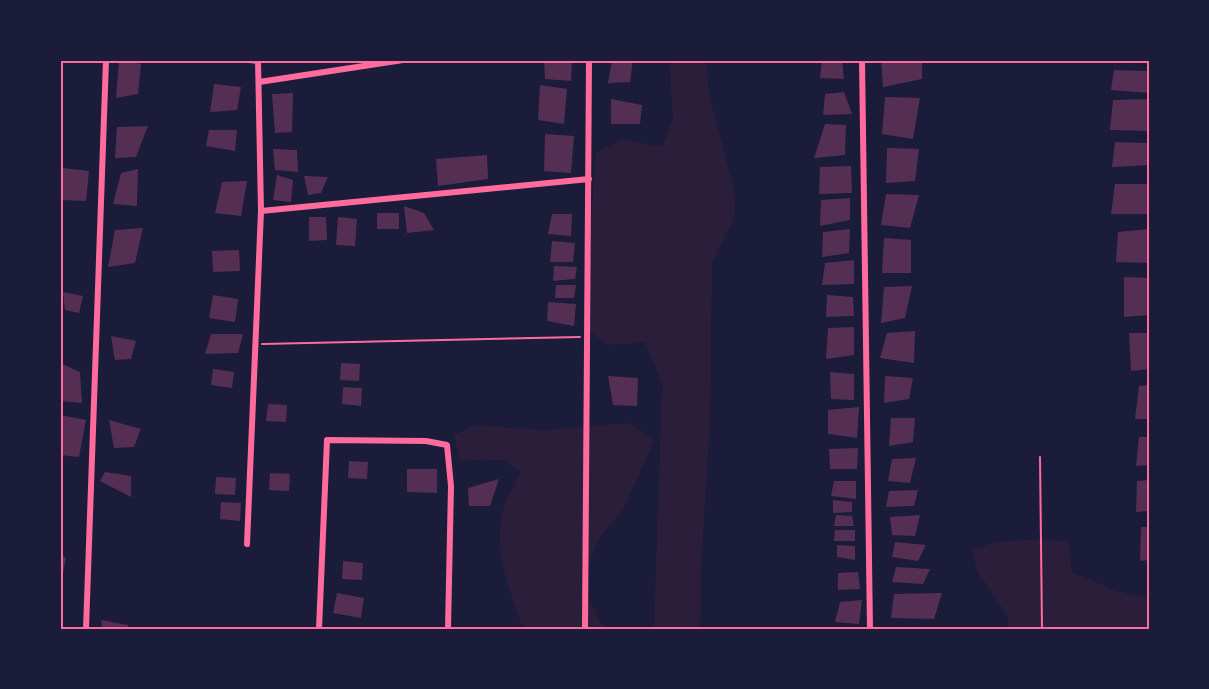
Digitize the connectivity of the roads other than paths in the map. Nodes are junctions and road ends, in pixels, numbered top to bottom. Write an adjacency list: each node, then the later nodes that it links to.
1 (106, 60): 11 (street)
2 (249, 60): 3 (street)
3 (258, 60): 7 (street)
4 (403, 60): 7 (street)
5 (589, 60): 8 (street)
6 (862, 60): 15 (street)
7 (259, 82): 9 (street)
8 (589, 179): 9 (street); 14 (street)
9 (261, 211): 10 (street)
10 (247, 544)
11 (86, 629)
12 (319, 629): 13 (street)
13 (448, 629)
14 (585, 629)
15 (870, 629)

